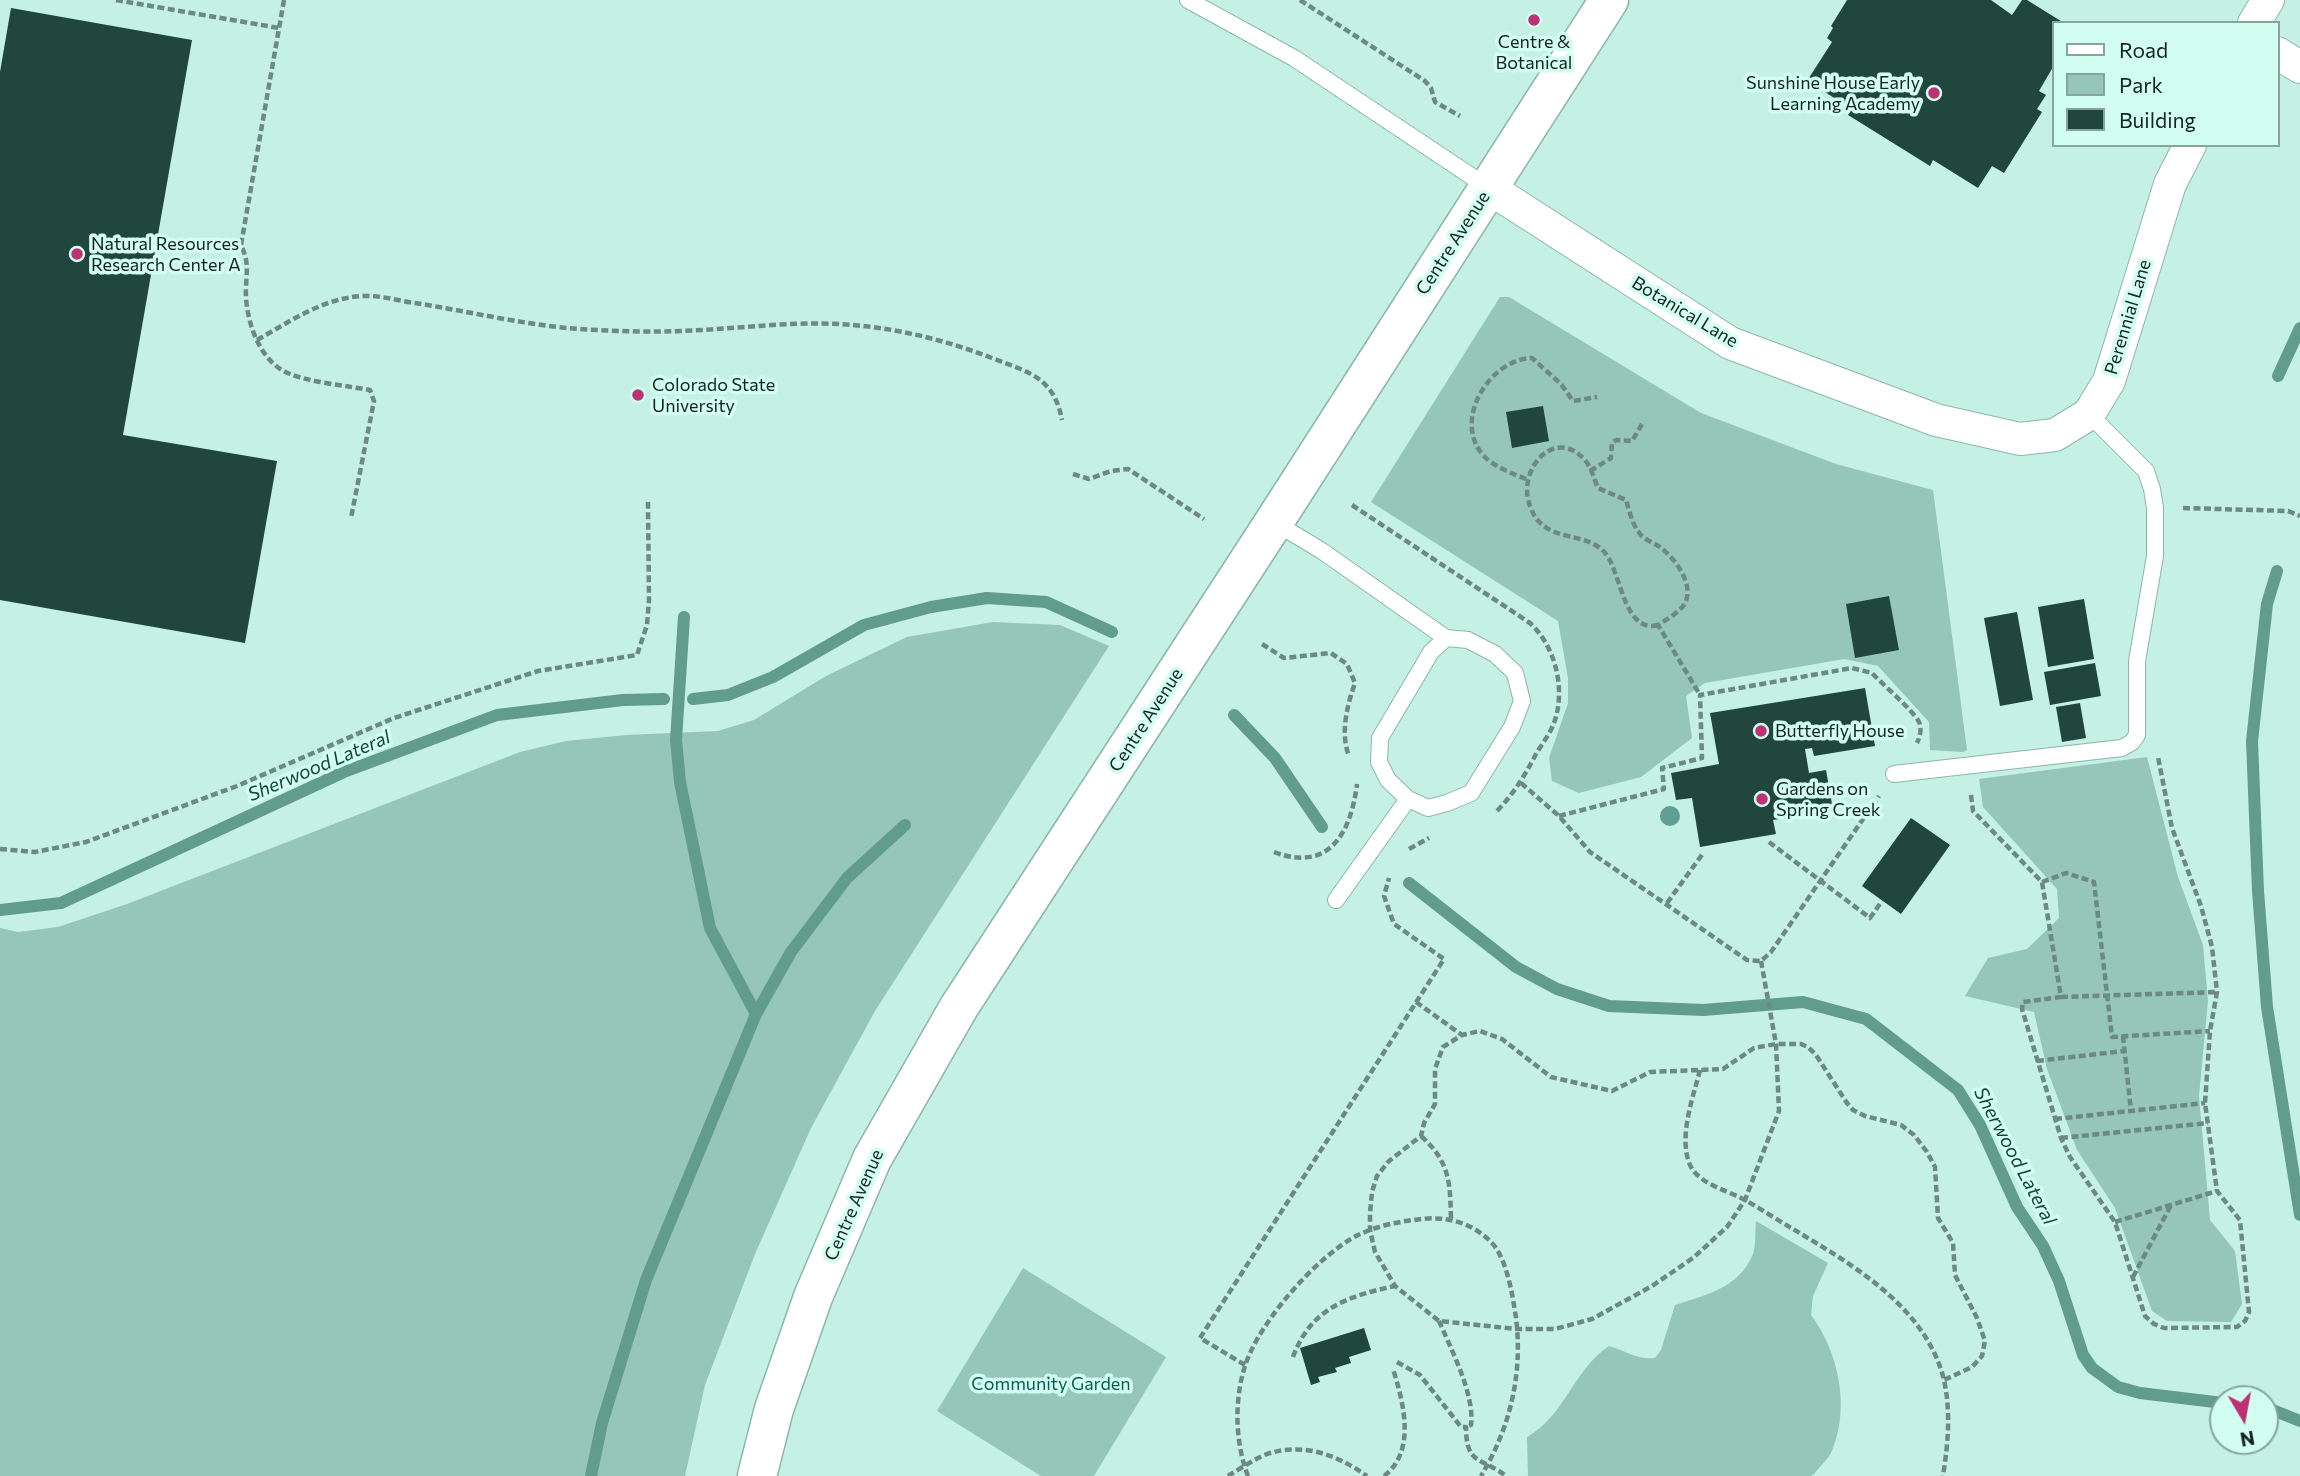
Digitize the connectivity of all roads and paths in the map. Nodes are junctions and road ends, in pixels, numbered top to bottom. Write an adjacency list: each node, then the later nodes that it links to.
1 (116, 0): 8 (path)
2 (284, 0): 8 (path)
3 (1188, 0): 13 (lane)
4 (1300, 0): 11 (path)
5 (1609, 0): 13 (street, Centre Avenue)
6 (2268, 0): 7 (street)
7 (2255, 21)
8 (279, 28): 14 (path)
9 (2279, 54): 10 (street)
10 (2300, 67)
11 (1461, 116)
12 (2189, 147): 16 (street, Perennial Lane)
13 (1489, 188): 18 (street, Botanical Lane); 29 (street, Centre Avenue)
14 (257, 340): 17 (path); 27 (path)
15 (1597, 397): 22 (path)
16 (2089, 414): 18 (street, Perennial Lane); 25 (lane)
17 (1062, 420)
18 (1936, 420)
19 (1642, 424): 20 (path)
20 (1590, 471): 22 (path); 30 (path)
21 (1073, 474): 28 (path)
22 (1526, 480): 30 (path)
23 (648, 502): 45 (path)
24 (1352, 505): 39 (path)
25 (2155, 508): 26 (path); 34 (lane)
26 (2300, 516)
27 (351, 518)
28 (1204, 519)
29 (1274, 522): 31 (lane); 91 (street, Centre Avenue)
30 (1658, 625): 33 (path)
31 (1446, 638): 40 (lane); 40 (lane)
32 (1262, 644): 36 (path)
33 (1700, 695): 37 (path); 42 (path)
34 (2132, 742): 35 (lane); 56 (path)
35 (1966, 766): 37 (lane); 51 (path)
36 (1353, 767)
37 (1894, 774): 50 (path)
38 (1358, 779): 47 (path)
39 (1521, 783): 41 (path); 42 (path)
40 (1408, 799): 52 (lane)
41 (1492, 816)
42 (1559, 816): 54 (path)
43 (1437, 836): 46 (path)
44 (1769, 842): 50 (path)
45 (0, 849)
46 (1408, 850)
47 (1274, 852)
48 (1704, 852): 54 (path)
49 (1392, 867): 59 (path)
50 (1820, 880): 53 (path); 55 (path)
51 (2042, 882): 57 (path); 58 (path)
52 (1336, 900)
53 (1882, 901)
54 (1667, 903): 55 (path)
55 (1761, 961): 63 (path)
56 (2217, 992): 58 (path); 60 (path)
57 (2061, 997): 58 (path); 65 (path)
58 (2107, 997): 62 (path)
59 (1416, 1002): 61 (path); 85 (path)
60 (2210, 1031): 62 (path); 67 (path)
61 (1462, 1035): 66 (path); 71 (path)
62 (2123, 1036): 64 (path)
63 (1776, 1044): 66 (path); 74 (path); 87 (path)
64 (2124, 1051): 65 (path); 68 (path)
65 (2037, 1061): 69 (path)
66 (1700, 1070): 74 (path)
67 (2205, 1103): 68 (path); 70 (path)
68 (2131, 1111): 69 (path)
69 (2055, 1119): 72 (path)
70 (2208, 1123): 72 (path); 73 (path)
71 (1421, 1136): 76 (path); 78 (path)
72 (2061, 1138): 77 (path)
73 (2217, 1191): 75 (path); 79 (path)
74 (1745, 1200): 82 (path); 87 (path)
75 (2171, 1205): 77 (path); 79 (path)
76 (1451, 1219): 78 (path); 82 (path)
77 (2115, 1222): 79 (path)
78 (1370, 1230): 80 (path); 85 (path)
79 (2132, 1278)
80 (1395, 1286): 81 (path); 83 (path)
81 (1439, 1321): 82 (path); 88 (path)
82 (1517, 1329): 89 (path)
83 (1293, 1357)
84 (1397, 1362): 88 (path)
85 (1245, 1365): 90 (path)
86 (1393, 1369): 95 (path)
87 (1944, 1380): 98 (path)
88 (1466, 1427): 89 (path)
89 (1488, 1465): 96 (path); 97 (path)
90 (1244, 1466): 92 (path); 93 (path); 94 (path)
91 (757, 1476)
92 (1228, 1476)
93 (1248, 1476)
94 (1367, 1476)
95 (1384, 1476)
96 (1481, 1476)
97 (1506, 1476)
98 (1943, 1476)

